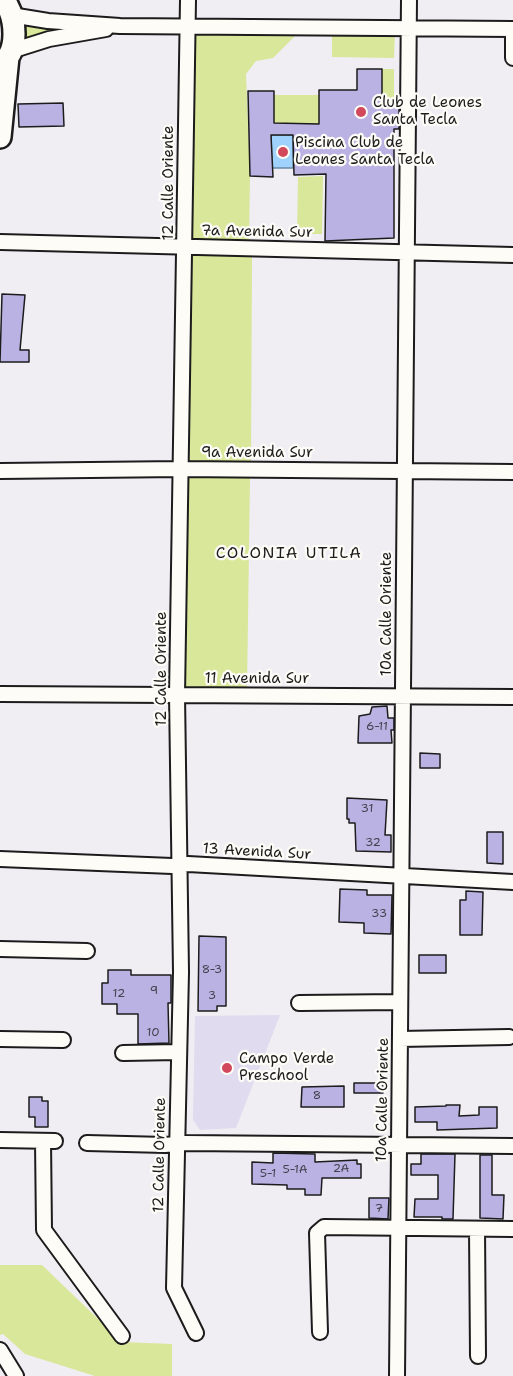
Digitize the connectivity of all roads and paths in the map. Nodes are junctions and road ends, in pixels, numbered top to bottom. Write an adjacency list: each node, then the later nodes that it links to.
1 (188, 0): 5 (street, 12 Calle Oriente)
2 (409, 0): 6 (street, 10a Calle Oriente)
3 (8, 5): 4 (street); 8 (highway)
4 (120, 26): 5 (street); 8 (street)
5 (187, 26): 6 (street); 12 (street, 12 Calle Oriente)
6 (409, 27): 7 (street); 13 (street, 10a Calle Oriente)
7 (513, 29): 9 (street)
8 (6, 58): 10 (highway)
9 (513, 58)
10 (0, 137)
11 (0, 243): 12 (street, 7a Avenida Sur)
12 (185, 247): 13 (street, 7a Avenida Sur); 15 (street, 12 Calle Oriente)
13 (407, 252): 14 (street, 7a Avenida Sur); 17 (street, 10a Calle Oriente)
14 (513, 255)
15 (180, 469): 16 (street, 9a Avenida Sur); 17 (street, 9a Avenida Sur); 20 (street, 12 Calle Oriente)
16 (0, 471)
17 (405, 471): 18 (street, 9a Avenida Sur); 21 (street, 10a Calle Oriente)
18 (513, 472)
19 (0, 694): 20 (street, 11 Avenida Sur)
20 (177, 695): 21 (street, 11 Avenida Sur); 24 (street, 12 Calle Oriente)
21 (403, 696): 22 (street, 11 Avenida Sur); 25 (street, 10a Calle Oriente)
22 (513, 697)
23 (0, 859): 24 (street, 13 Avenida Sur)
24 (180, 865): 25 (street, 13 Avenida Sur); 35 (street, 12 Calle Oriente)
25 (402, 876): 26 (street, 13 Avenida Sur); 29 (street, 10a Calle Oriente)
26 (513, 882)
27 (0, 950): 28 (street)
28 (87, 951)
29 (400, 1002): 30 (street); 33 (street, 10a Calle Oriente)
30 (299, 1003)
31 (509, 1037): 33 (street)
32 (0, 1039): 34 (street)
33 (400, 1039): 40 (street, 10a Calle Oriente)
34 (63, 1040)
35 (178, 1052): 36 (street); 39 (street, 12 Calle Oriente)
36 (123, 1053)
37 (0, 1140): 47 (street)
38 (87, 1143): 39 (street)
39 (178, 1145): 40 (street); 46 (street, 12 Calle Oriente)
40 (399, 1145): 41 (street); 42 (street, 10a Calle Oriente)
41 (513, 1146)
42 (398, 1228): 43 (street); 45 (street); 51 (street, 10a Calle Oriente)
43 (477, 1229): 44 (street); 49 (street)
44 (513, 1229)
45 (320, 1332)
46 (196, 1333)
47 (122, 1336)
48 (0, 1350): 50 (street)
49 (478, 1356)
50 (16, 1376)
51 (397, 1376)

